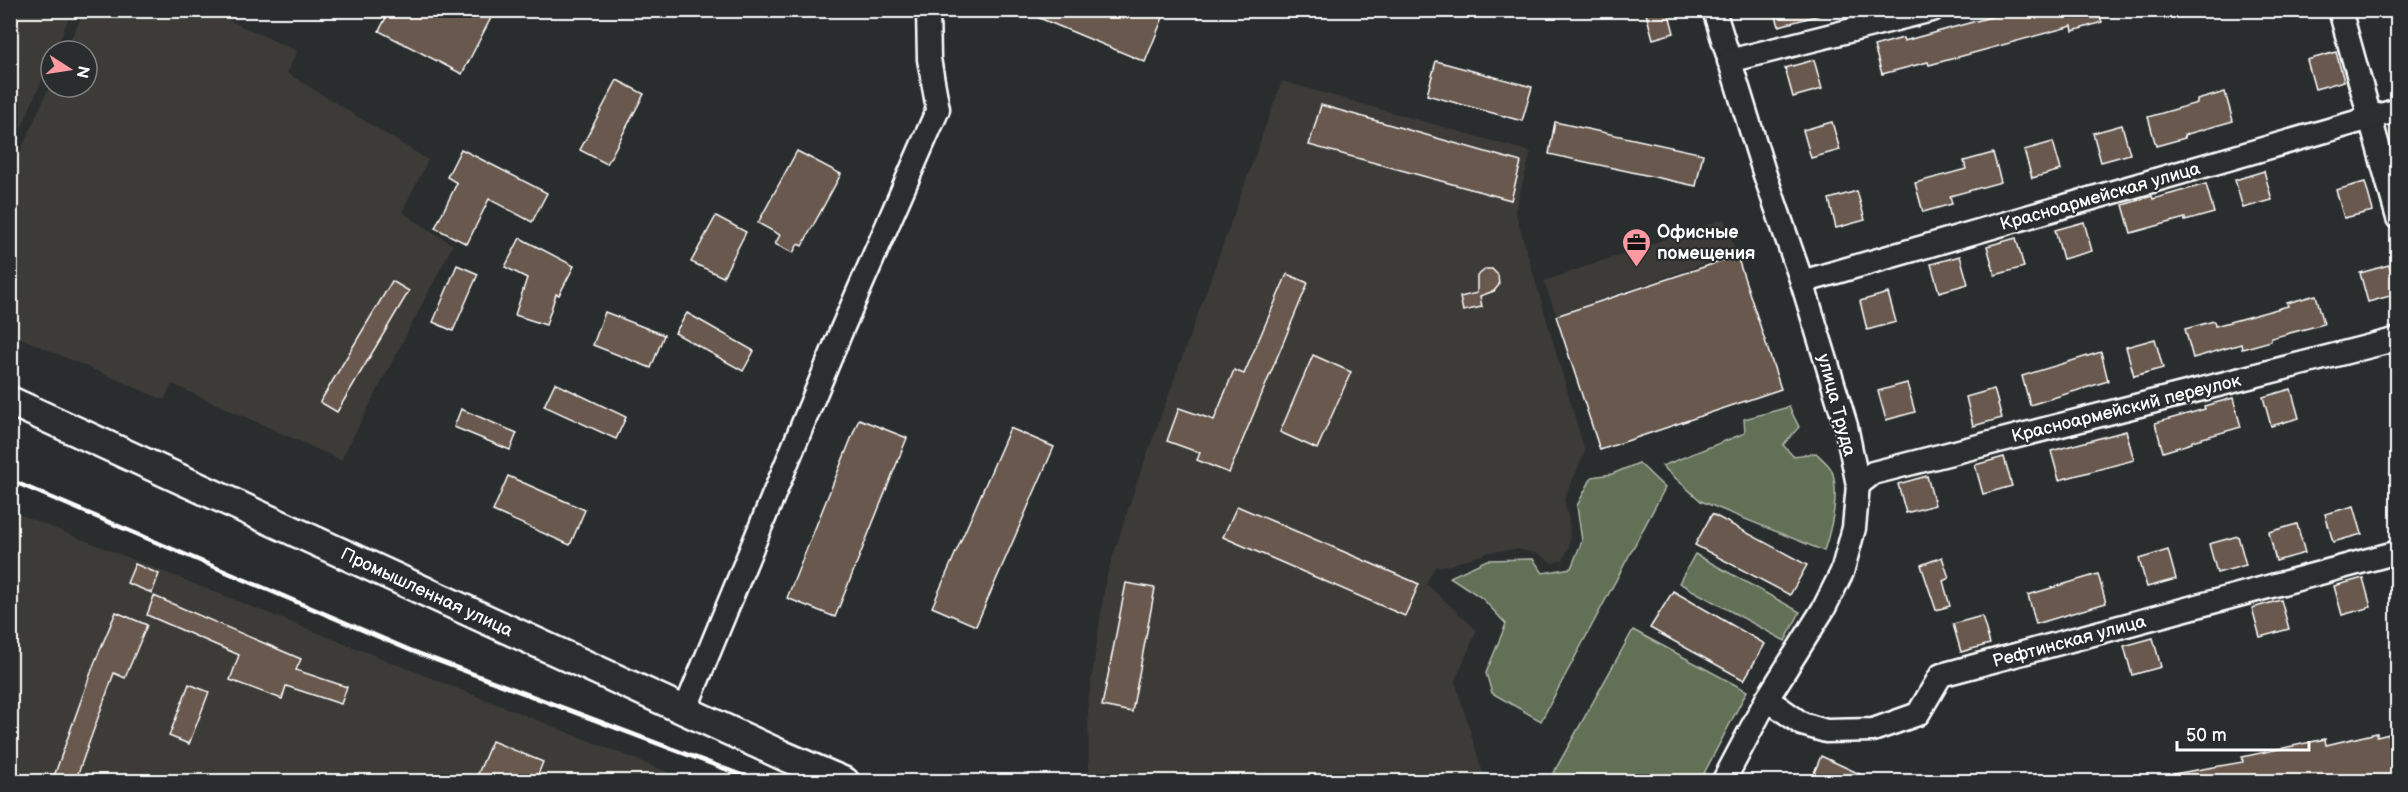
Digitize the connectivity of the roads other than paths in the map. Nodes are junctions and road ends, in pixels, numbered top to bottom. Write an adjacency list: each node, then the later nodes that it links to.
1 (928, 10): 15 (street)
2 (1714, 10): 5 (street, улица Труда)
3 (1932, 10): 5 (street)
4 (2340, 10): 7 (street)
5 (1729, 61): 9 (street, улица Труда)
6 (2397, 110): 7 (street, Красноармейская улица)
7 (2370, 118): 8 (street); 9 (street, Красноармейская улица)
8 (2397, 218)
9 (1802, 282): 12 (street, улица Труда)
10 (2397, 339): 12 (street, Красноармейский переулок)
11 (10, 401): 15 (main road, Промышленная улица)
12 (1858, 485): 14 (street, улица Труда)
13 (2397, 552): 14 (street, Рефтинская улица)
14 (1767, 699): 17 (street, улица Труда)
15 (685, 710): 16 (main road, Промышленная улица)
16 (845, 782)
17 (1723, 782)

